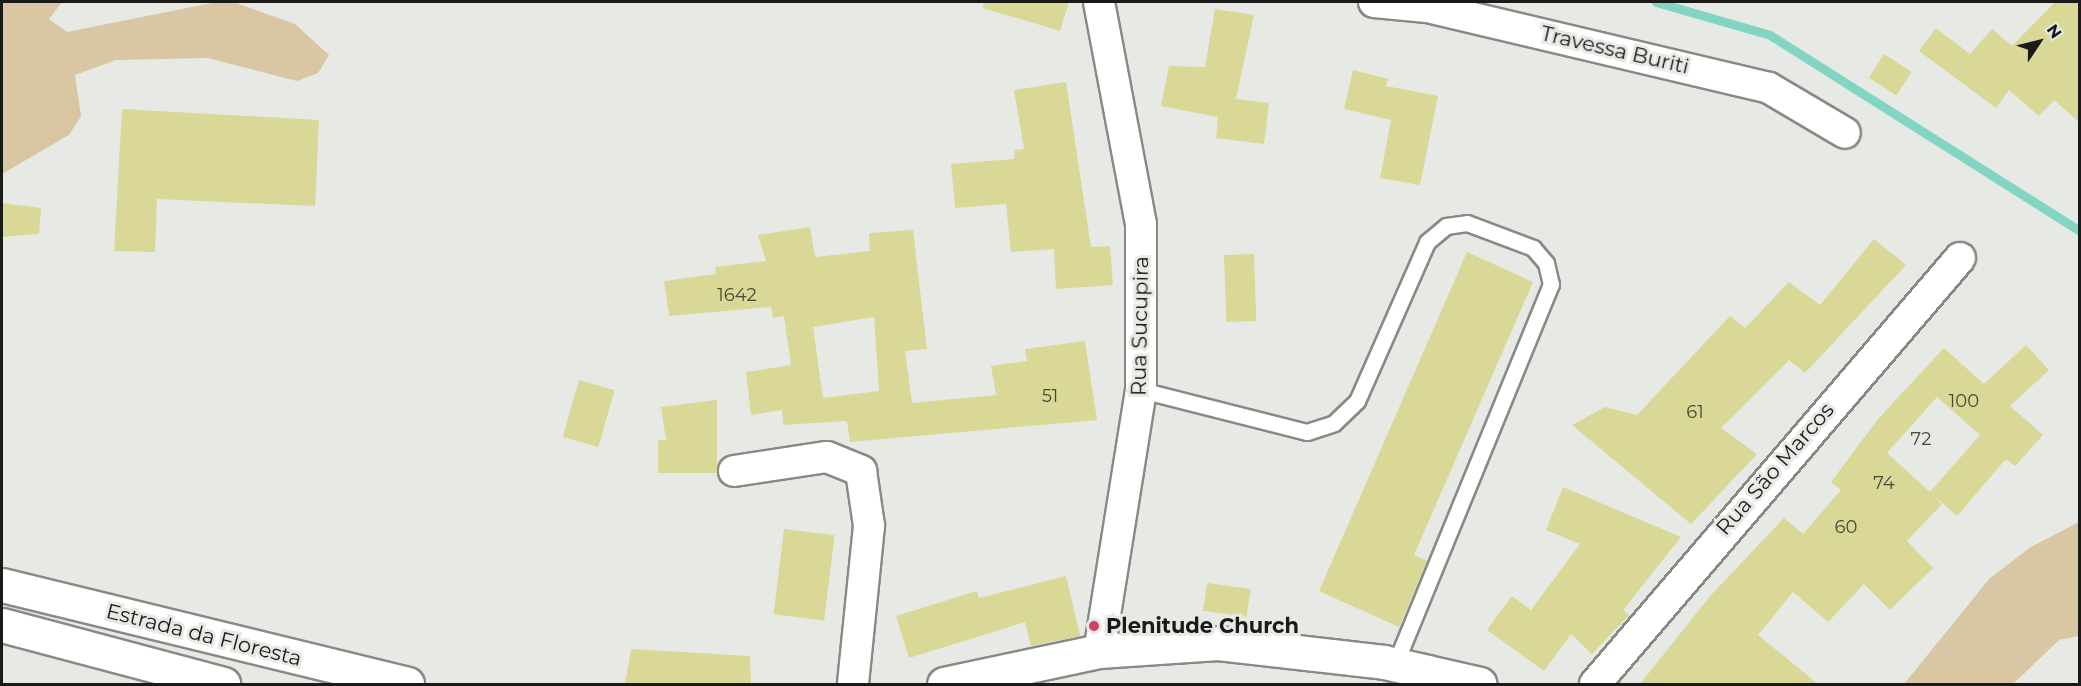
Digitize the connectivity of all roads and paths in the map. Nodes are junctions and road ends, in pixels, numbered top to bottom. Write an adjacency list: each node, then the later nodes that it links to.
1 (1099, 2): 5 (street, Rua Sucupira)
2 (1374, 2): 3 (street, Travessa Buriti)
3 (1845, 133)
4 (1960, 258): 16 (street, Rua São Marcos)
5 (1141, 390): 9 (street, Rua Sucupira); 10 (lane)
6 (734, 471): 13 (street)
7 (2, 585): 12 (main road, Estrada da Floresta)
8 (2, 625): 11 (main road, Estrada da Floresta)
9 (1099, 651): 10 (main road); 14 (main road)
10 (1395, 664): 15 (main road)
11 (223, 684)
12 (407, 684)
13 (853, 684)
14 (944, 684)
15 (1480, 684)
16 (1595, 684)

